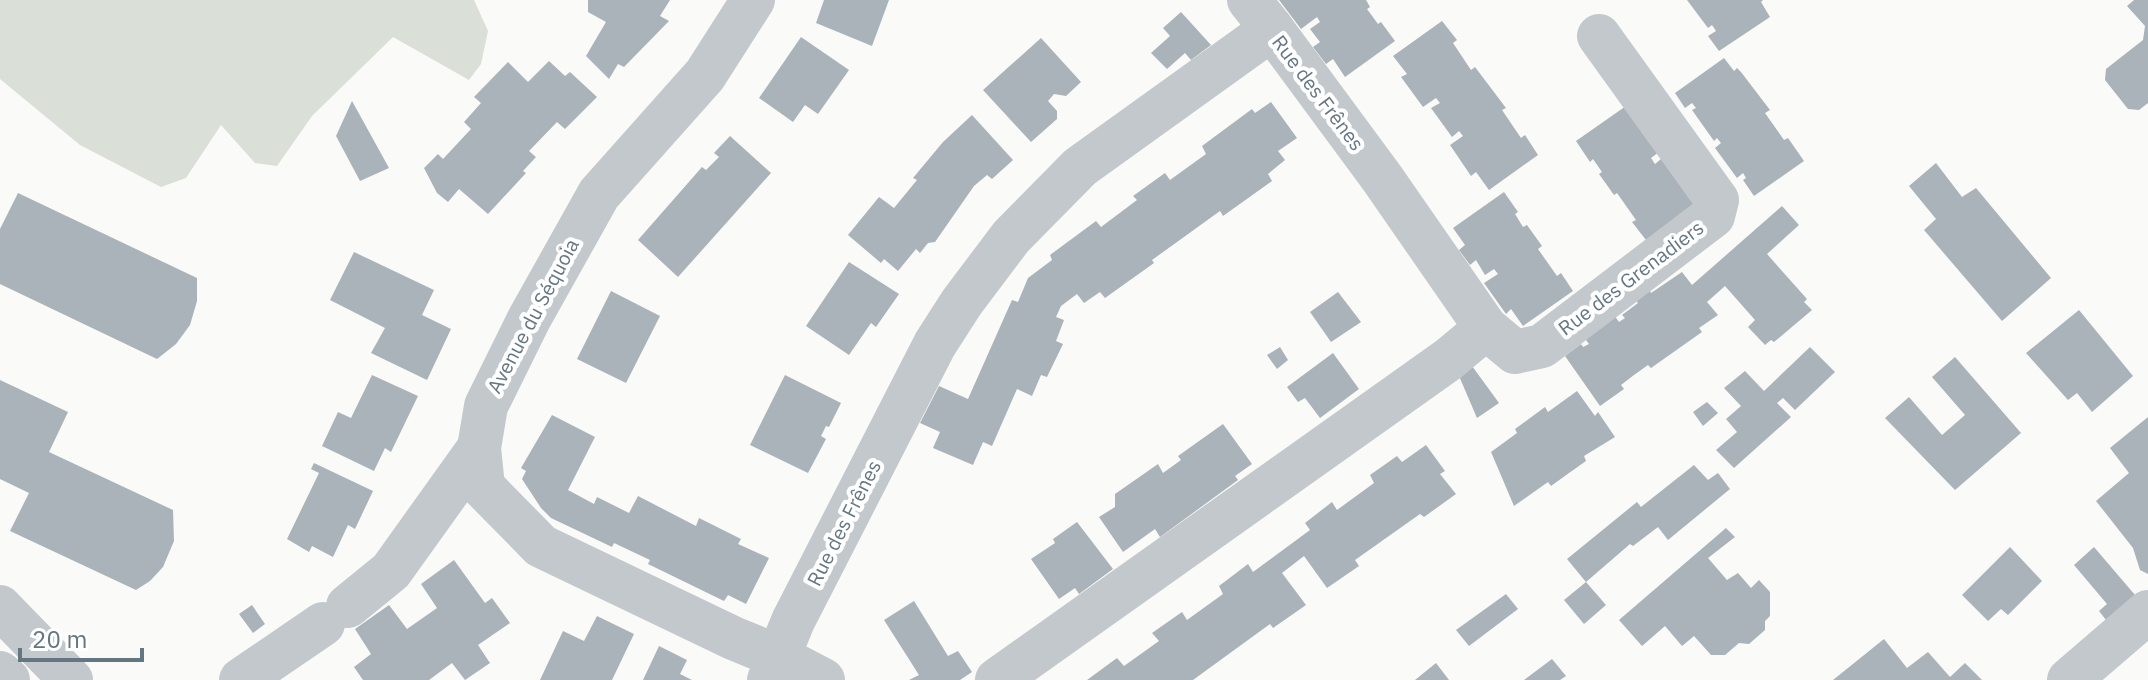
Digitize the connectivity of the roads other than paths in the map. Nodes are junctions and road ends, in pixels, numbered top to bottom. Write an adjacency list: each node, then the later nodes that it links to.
1 (753, 0): 5 (street, Avenue du Séquoia)
2 (1260, 15): 4 (street, Rue des Frênes); 8 (street, Rue des Frênes)
3 (1599, 36): 4 (street, Rue des Grenadiers)
4 (1486, 328): 14 (street)
5 (479, 448): 8 (street, Avenue du Séquoia); 12 (street)
6 (0, 607): 11 (street)
7 (2148, 612): 15 (street)
8 (774, 668): 13 (street, Avenue du Séquoia)
9 (0, 673): 10 (street)
10 (8, 680)
11 (71, 680)
12 (241, 680)
13 (823, 680)
14 (997, 680)
15 (2069, 680)

